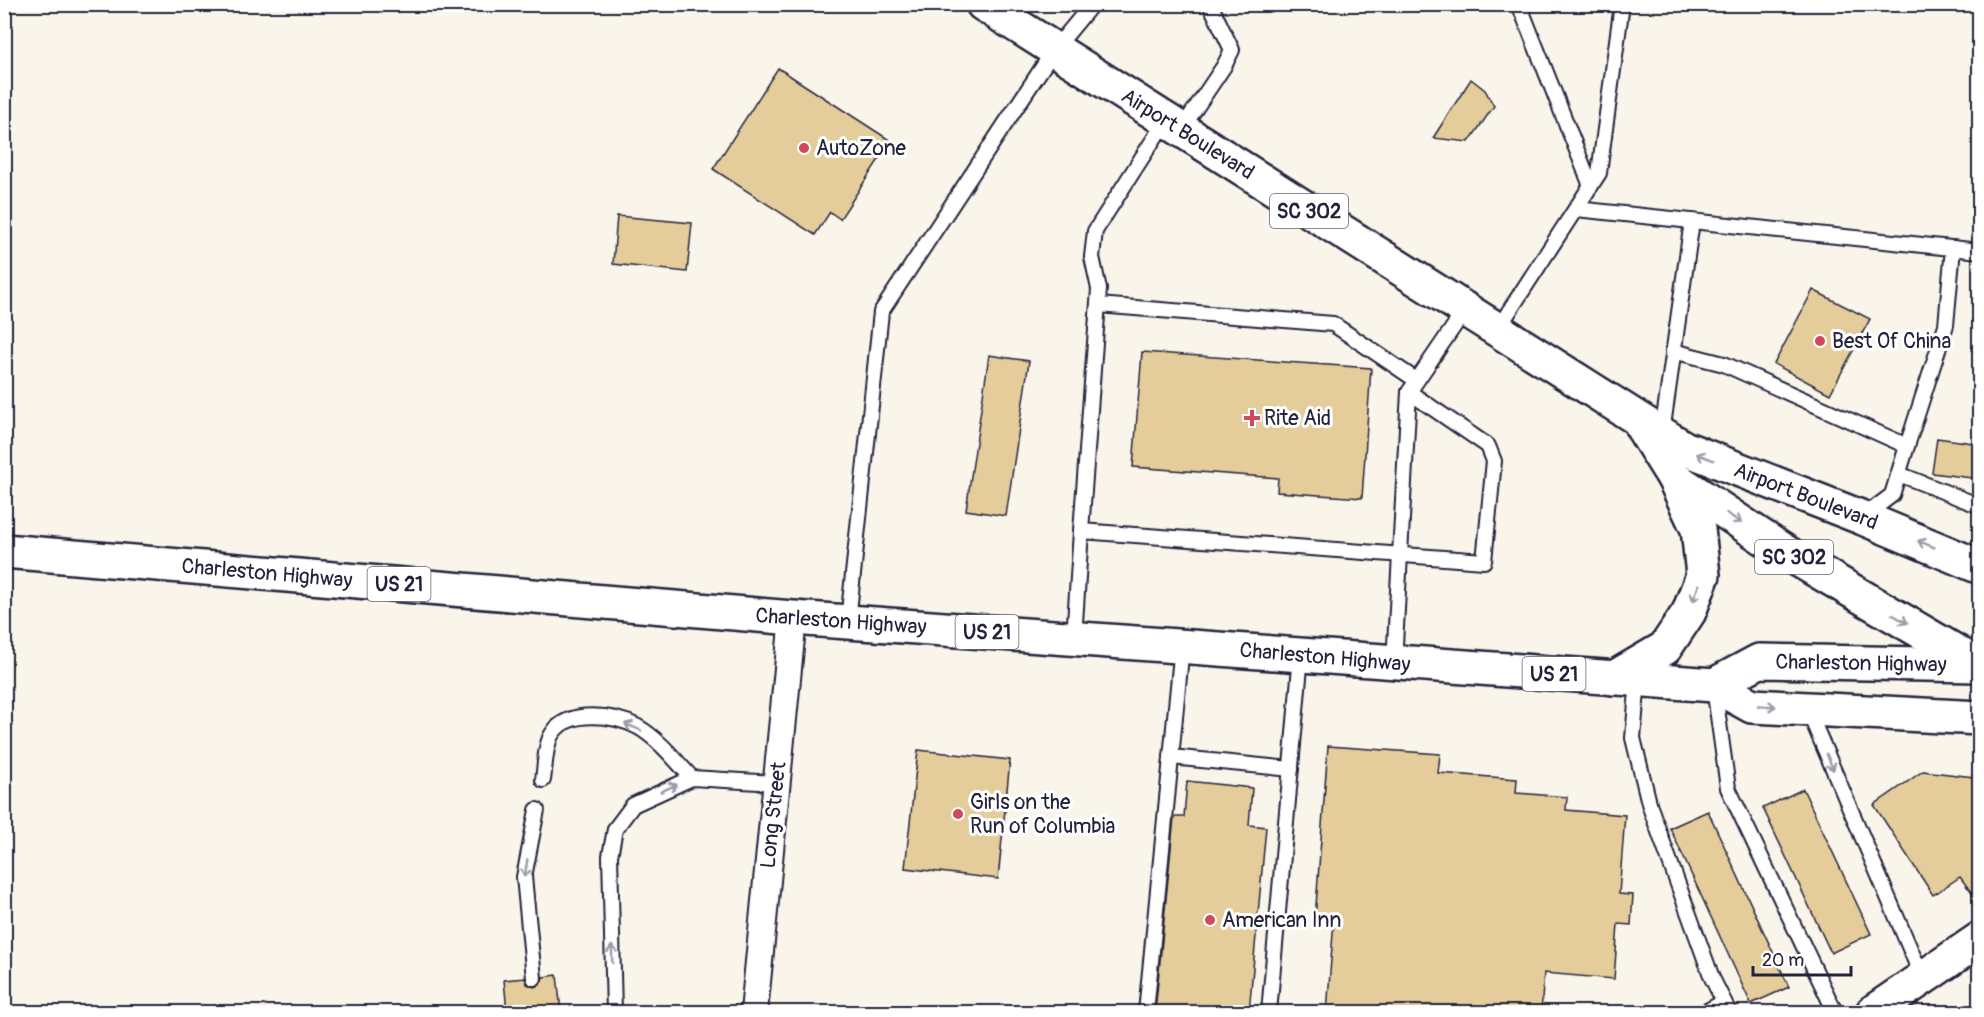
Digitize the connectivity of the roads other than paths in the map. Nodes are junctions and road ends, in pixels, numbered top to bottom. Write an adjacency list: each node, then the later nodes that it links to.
1 (983, 4): 6 (main road, Airport Boulevard / SC 302)
2 (1092, 4): 6 (lane)
3 (1210, 4): 7 (lane)
4 (1519, 4): 8 (lane)
5 (1622, 4): 8 (lane)
6 (1054, 50): 7 (main road, Airport Boulevard / SC 302); 29 (lane)
7 (1173, 125): 13 (lane); 14 (main road, Airport Boulevard / SC 302)
8 (1591, 186): 9 (lane)
9 (1576, 209): 10 (lane); 15 (lane)
10 (1692, 221): 11 (lane); 16 (lane)
11 (1953, 248): 12 (lane); 19 (lane)
12 (1980, 251)
13 (1098, 305): 17 (lane); 24 (lane)
14 (1465, 310): 15 (main road, Airport Boulevard / SC 302); 17 (lane)
15 (1497, 330): 18 (main road, Airport Boulevard / SC 302)
16 (1673, 351): 18 (lane); 19 (lane)
17 (1413, 386): 26 (lane); 26 (lane)
18 (1649, 426): 21 (main road, Airport Boulevard / SC 302); 23 (main road, Airport Boulevard / SC 302, one-way to 18)
19 (1907, 446): 20 (lane)
20 (1899, 474): 22 (lane); 23 (lane)
21 (1674, 478): 34 (main road, Airport Boulevard / SC 302, one-way to 34); 35 (main road, one-way to 35)
22 (1980, 506)
23 (1863, 518): 27 (main road, Airport Boulevard / SC 302, one-way to 23)
24 (1081, 531): 26 (lane); 30 (lane)
25 (4, 551): 28 (main road, Charleston Highway / US 21)
26 (1399, 556): 33 (lane)
27 (1980, 567)
28 (793, 618): 29 (main road, Charleston Highway / US 21); 43 (street, Long Street)
29 (848, 621): 30 (main road, Charleston Highway / US 21)
30 (1074, 638): 31 (main road, Charleston Highway / US 21)
31 (1182, 646): 32 (main road, Charleston Highway / US 21); 39 (lane)
32 (1301, 655): 33 (main road, Charleston Highway / US 21); 40 (lane)
33 (1394, 663): 35 (main road, Charleston Highway / US 21)
34 (1979, 665): 36 (main road, Charleston Highway)
35 (1626, 678): 36 (main road, Charleston Highway / US 21); 48 (lane)
36 (1714, 685): 37 (main road, Charleston Highway / US 21, one-way to 37); 54 (lane)
37 (1807, 708): 38 (main road, Charleston Highway / US 21); 47 (lane, one-way to 47)
38 (1980, 718)
39 (1170, 757): 40 (lane); 51 (lane)
40 (1291, 769): 52 (lane)
41 (692, 778): 42 (lane, one-way to 42); 43 (lane); 49 (lane, one-way to 41)
42 (543, 780)
43 (777, 783): 50 (street, Long Street)
44 (537, 810): 46 (lane, one-way to 46)
45 (1980, 939): 47 (main road)
46 (534, 978)
47 (1923, 979): 55 (main road)
48 (1727, 1007): 53 (lane)
49 (614, 1012)
50 (754, 1012)
51 (1146, 1012)
52 (1269, 1012)
53 (1705, 1012)
54 (1835, 1012)
55 (1873, 1012)

